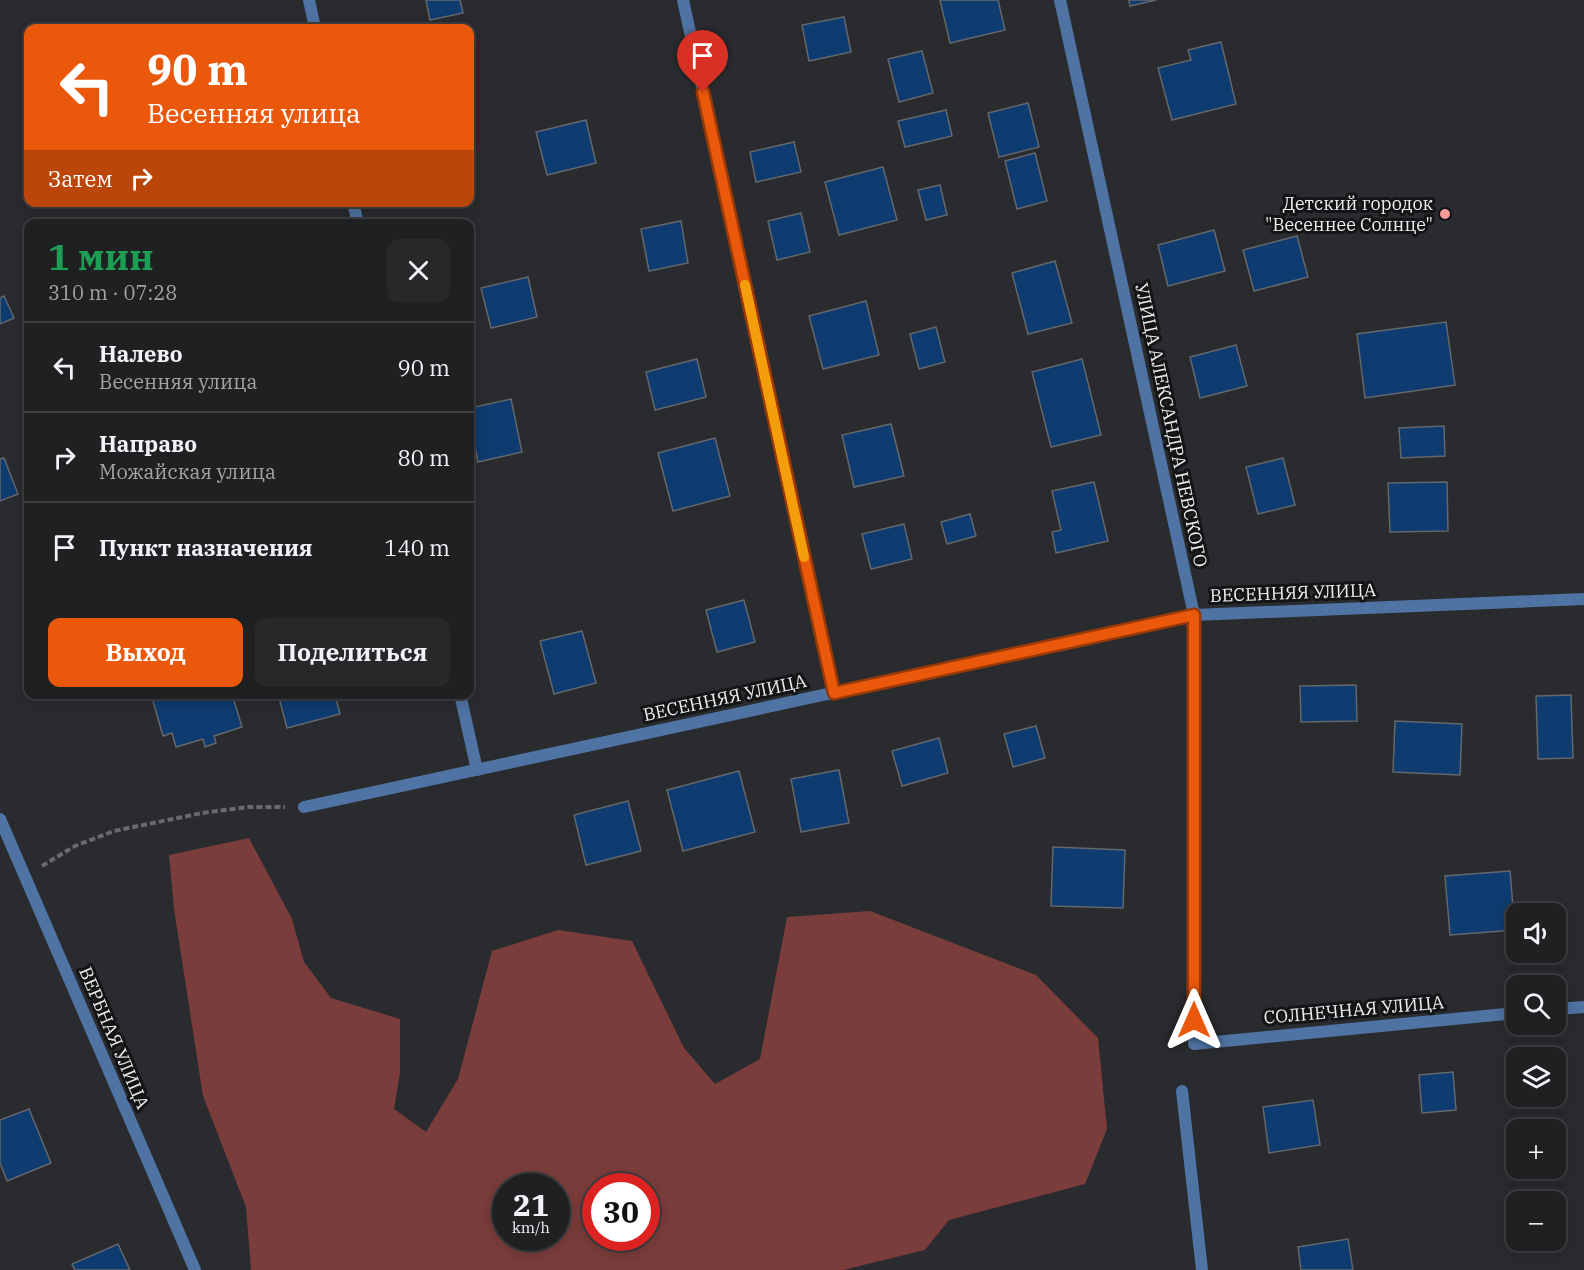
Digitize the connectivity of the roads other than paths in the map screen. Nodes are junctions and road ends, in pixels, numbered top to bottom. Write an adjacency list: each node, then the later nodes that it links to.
1 (309, 0): 4 (street)
2 (683, 0): 7 (street)
3 (1060, 0): 6 (street, УЛИЦА АЛЕКСАНДРА НЕВСКОГО)
4 (314, 24)
5 (1584, 599): 6 (street, ВЕСЕННЯЯ УЛИЦА)
6 (1194, 615): 7 (street, ВЕСЕННЯЯ УЛИЦА); 15 (street, УЛИЦА АЛЕКСАНДРА НЕВСКОГО)
7 (834, 693): 9 (street, ВЕСЕННЯЯ УЛИЦА)
8 (461, 699): 9 (street)
9 (477, 770): 10 (street, ВЕСЕННЯЯ УЛИЦА)
10 (304, 807)
11 (0, 819): 17 (street, ВЕРБНАЯ УЛИЦА)
12 (1584, 1006): 13 (street)
13 (1566, 1008)
14 (1506, 1014): 15 (street, СОЛНЕЧНАЯ УЛИЦА)
15 (1194, 1044)
16 (1182, 1091): 18 (street)
17 (195, 1270)
18 (1202, 1270)

